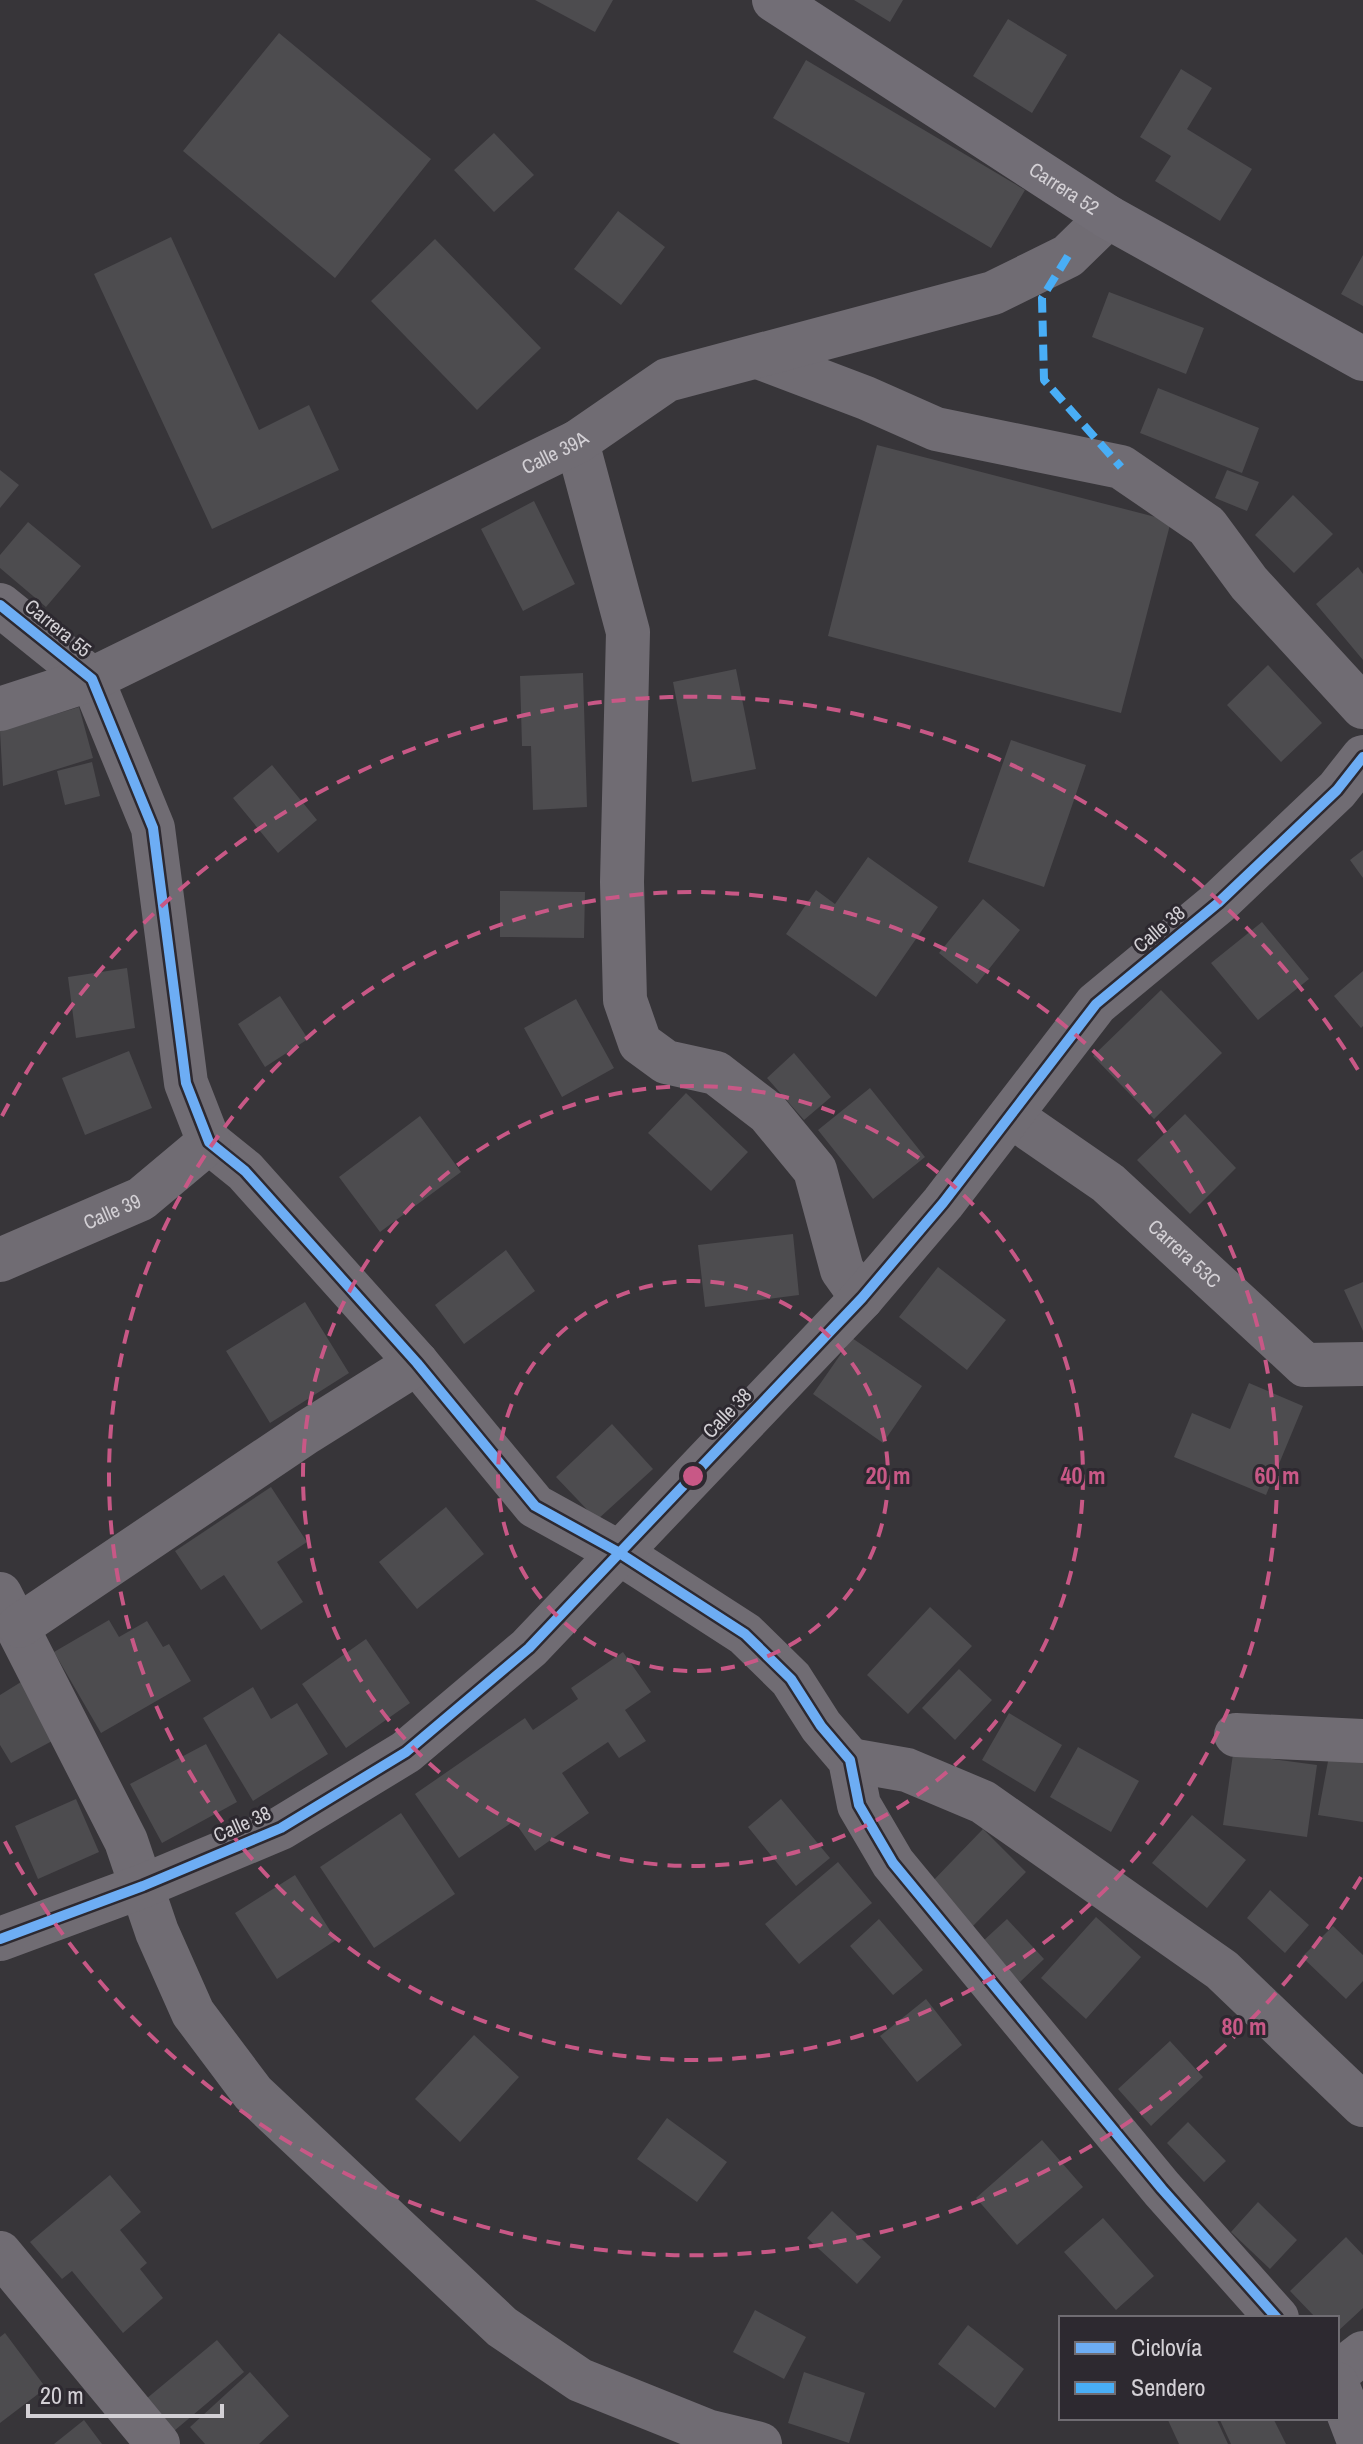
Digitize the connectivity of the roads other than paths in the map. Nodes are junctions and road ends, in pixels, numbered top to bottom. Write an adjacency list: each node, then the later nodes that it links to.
1 (774, 0): 2 (street, Carrera 52)
2 (1108, 217): 3 (street, Calle 39A); 5 (street, Carrera 52)
3 (896, 317): 4 (street, Calle 39A); 6 (street)
4 (758, 357): 6 (street); 7 (street, Calle 39A)
5 (1363, 359)
6 (866, 398): 10 (street)
7 (577, 442): 9 (street, Calle 39A); 16 (street)
8 (0, 605): 9 (street, Carrera 55)
9 (92, 679): 11 (street, Calle 39A); 14 (street)
10 (1363, 707)
11 (0, 709)
12 (1363, 757): 13 (street, Calle 38)
13 (1011, 1116): 16 (street, Calle 38); 18 (street, Carrera 53C)
14 (209, 1142): 15 (street, Calle 39); 17 (street)
15 (0, 1260)
16 (862, 1298): 19 (street, Calle 38)
17 (417, 1363): 19 (street); 20 (street)
18 (1363, 1364)
19 (618, 1552): 23 (street); 24 (street, Calle 38)
20 (9, 1610): 24 (street)
21 (1236, 1735): 22 (street)
22 (1363, 1741)
23 (850, 1760): 26 (street); 28 (street)
24 (143, 1886): 25 (street, Calle 38); 33 (street)
25 (0, 1939)
26 (1363, 2105)
27 (0, 2253): 32 (street)
28 (1275, 2316)
29 (1363, 2353): 30 (street)
30 (1339, 2371)
31 (1339, 2389): 34 (street)
32 (158, 2444)
33 (760, 2444)
34 (1360, 2444)

